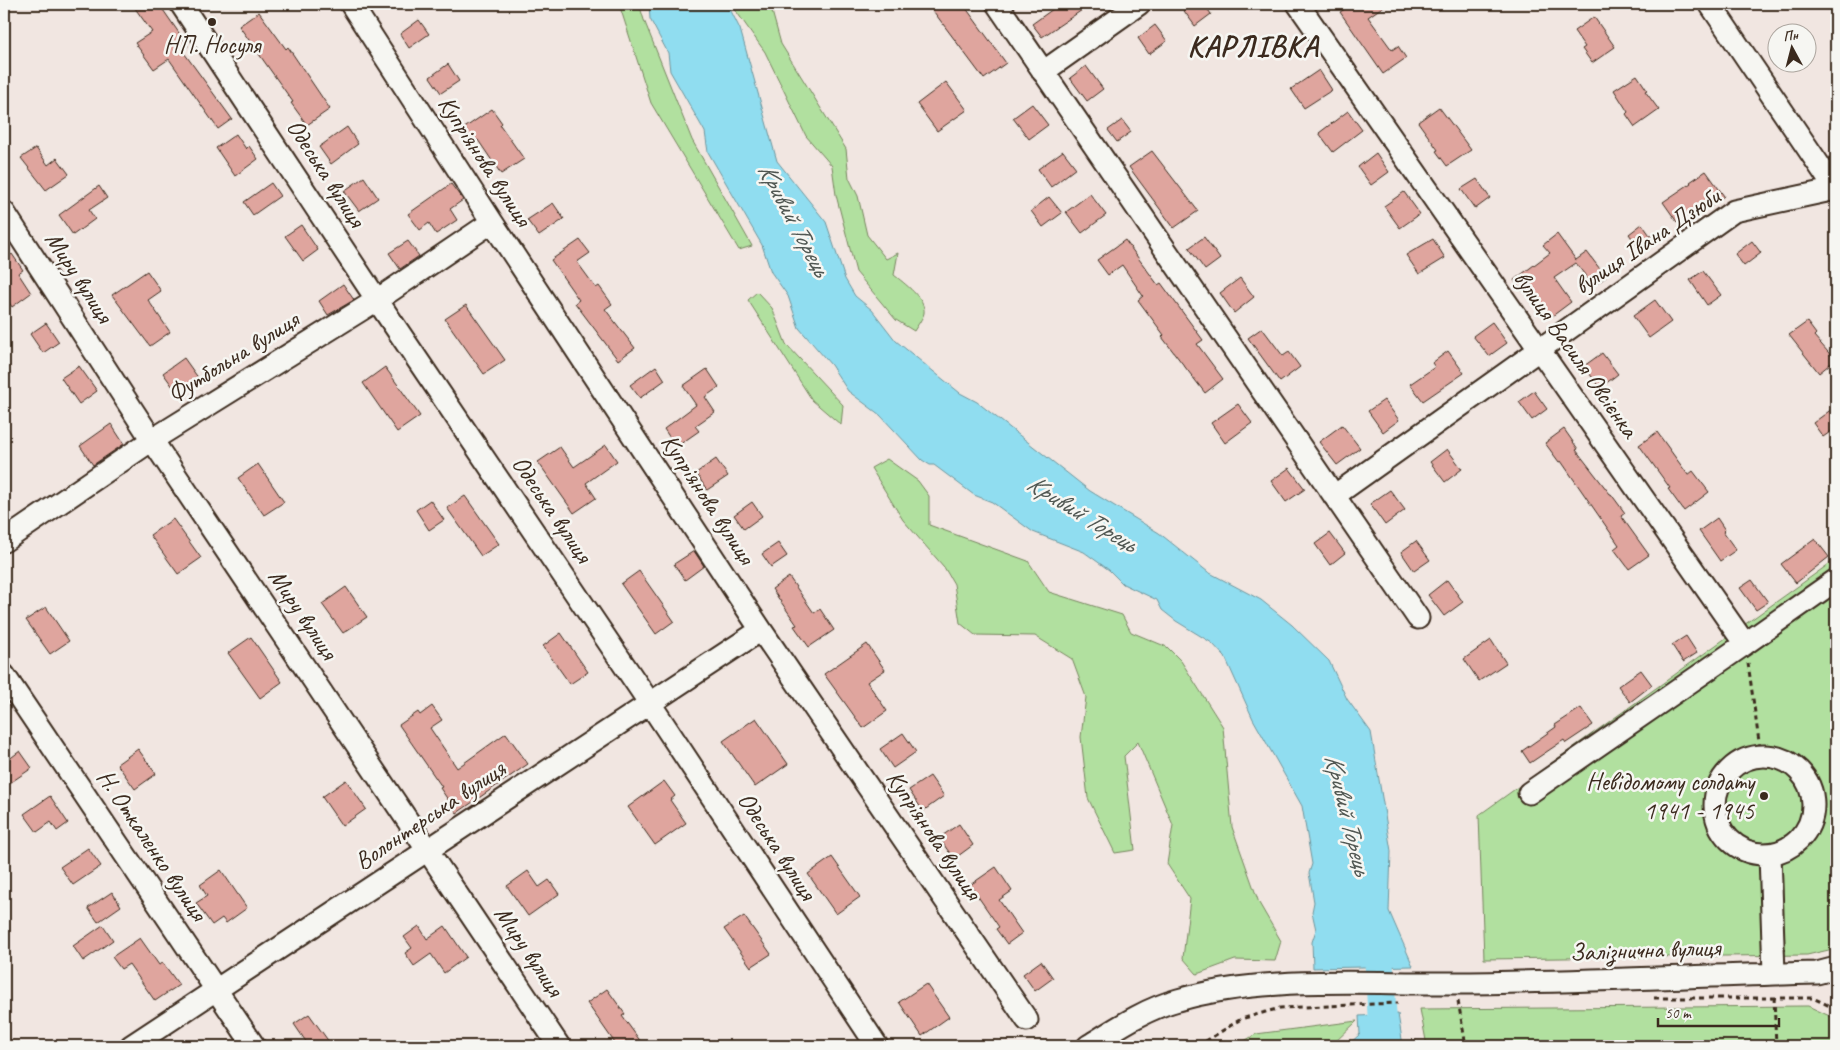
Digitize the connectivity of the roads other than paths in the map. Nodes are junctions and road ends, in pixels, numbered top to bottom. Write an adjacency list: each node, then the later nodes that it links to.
1 (181, 4): 11 (street, Одеська вулиця)
2 (351, 4): 10 (street, Купріянова вулиця)
3 (997, 4): 7 (street)
4 (1139, 4): 7 (street)
5 (1298, 4): 12 (street, вулиця Василя Овсієнка)
6 (1710, 4): 8 (street)
7 (1043, 72): 14 (street)
8 (1836, 190): 12 (street, вулиця Івана Дзюби)
9 (4, 212): 13 (street, Миру вулиця)
10 (492, 222): 11 (street, Футбольна вулиця); 18 (street, Купріянова вулиця)
11 (377, 300): 13 (street, Футбольна вулиця); 21 (street, Одеська вулиця)
12 (1540, 349): 14 (street, вулиця Івана Дзюби); 19 (street, вулиця Василя Овсієнка)
13 (152, 440): 15 (street, Футбольна вулиця); 23 (street, Миру вулиця)
14 (1334, 496): 17 (street)
15 (4, 541)
16 (1836, 580): 19 (street)
17 (1418, 618)
18 (761, 630): 21 (street, Волонтерська вулиця); 28 (street, Купріянова вулиця)
19 (1745, 644): 22 (street)
20 (4, 675): 27 (street, Н. Откаленко вулиця)
21 (649, 702): 23 (street, Волонтерська вулиця); 32 (street, Одеська вулиця)
22 (1528, 793)
23 (428, 850): 27 (street, Волонтерська вулиця); 31 (street, Миру вулиця)
24 (1770, 854): 24 (street); 26 (street)
25 (1830, 973): 26 (street, Залізнична вулиця)
26 (1774, 974): 33 (street, Залізнична вулиця)
27 (216, 990): 29 (street, Волонтерська вулиця); 30 (street, Н. Откаленко вулиця)
28 (1027, 1020)
29 (130, 1046)
30 (254, 1046)
31 (559, 1046)
32 (877, 1046)
33 (1088, 1046)

